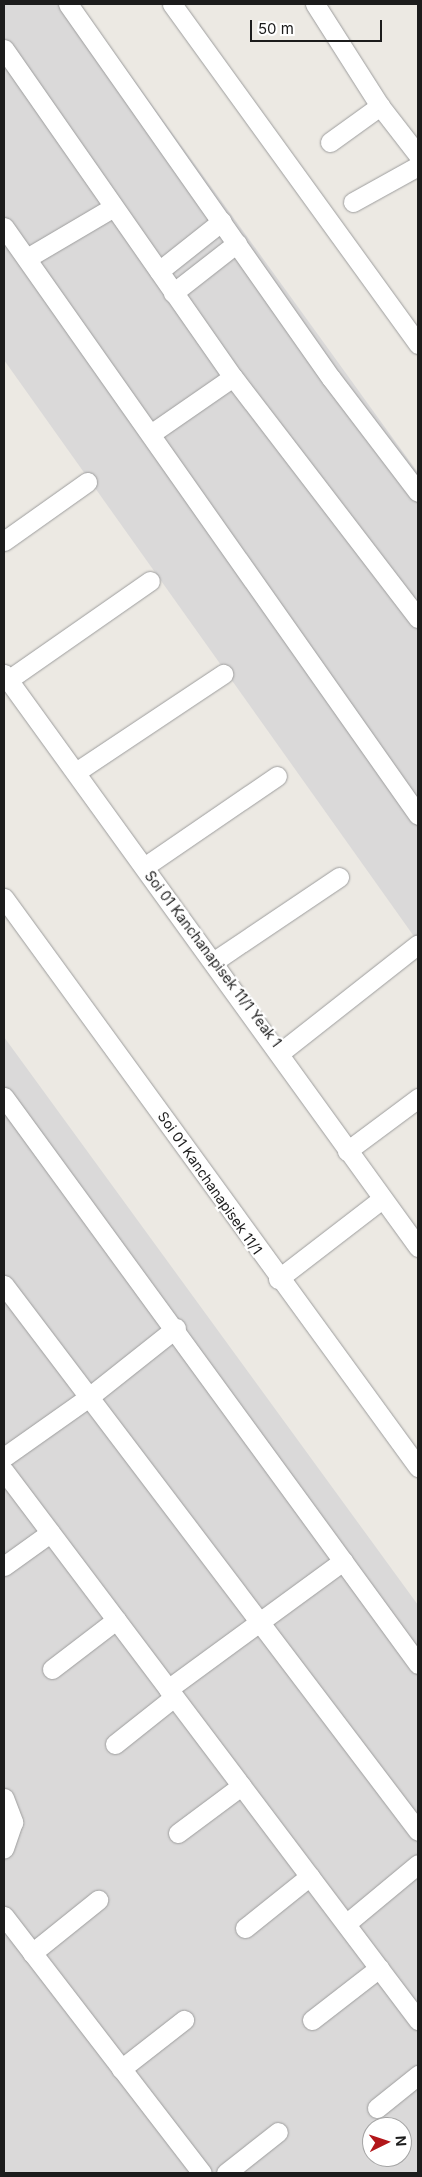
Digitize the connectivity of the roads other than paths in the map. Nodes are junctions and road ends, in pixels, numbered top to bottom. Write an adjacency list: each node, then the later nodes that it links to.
1 (68, 4): 11 (street)
2 (172, 4): 17 (street)
3 (315, 4): 5 (street)
4 (4, 49): 10 (street)
5 (380, 106): 6 (street); 7 (street)
6 (330, 142)
7 (418, 155)
8 (418, 166): 9 (street)
9 (353, 202)
10 (112, 208): 14 (street); 15 (street)
11 (222, 221): 13 (street); 15 (street)
12 (4, 227): 14 (street)
13 (237, 243): 16 (street); 21 (street)
14 (27, 258): 19 (street)
15 (159, 271): 16 (street)
16 (174, 293): 18 (street)
17 (418, 344)
18 (233, 377): 19 (street); 24 (street)
19 (152, 433): 29 (street)
20 (87, 482): 22 (street)
21 (418, 492)
22 (4, 540)
23 (150, 581): 26 (street)
24 (418, 618)
25 (223, 674): 27 (street)
26 (6, 677): 27 (street, Soi 01 Kanchanapisek 11/1 Yeak 1)
27 (76, 772): 30 (street, Soi 01 Kanchanapisek 11/1 Yeak 1)
28 (277, 776): 30 (street)
29 (418, 815)
30 (144, 867): 34 (street, Soi 01 Kanchanapisek 11/1 Yeak 1)
31 (339, 877): 34 (street)
32 (4, 898): 41 (street, Soi 01 Kanchanapisek 11/1)
33 (418, 944): 35 (street)
34 (213, 962): 35 (street, Soi 01 Kanchanapisek 11/1 Yeak 1)
35 (281, 1052): 38 (street, Soi 01 Kanchanapisek 11/1 Yeak 1)
36 (4, 1097): 43 (street)
37 (418, 1098): 38 (street)
38 (347, 1150): 39 (street, Soi 01 Kanchanapisek 11/1 Yeak 1)
39 (382, 1199): 40 (street, Soi 01 Kanchanapisek 11/1 Yeak 1); 41 (street)
40 (418, 1246)
41 (278, 1279): 46 (street, Soi 01 Kanchanapisek 11/1)
42 (4, 1285): 44 (street)
43 (176, 1328): 44 (street); 49 (street)
44 (89, 1397): 45 (street); 52 (street)
45 (4, 1457)
46 (418, 1467)
47 (4, 1471): 48 (street)
48 (50, 1533): 50 (street); 51 (street)
49 (343, 1561): 52 (street); 53 (street)
50 (4, 1566)
51 (116, 1620): 54 (street); 55 (street)
52 (259, 1621): 55 (street); 59 (street)
53 (418, 1664)
54 (52, 1669)
55 (171, 1693): 56 (street); 57 (street)
56 (115, 1744)
57 (241, 1786): 60 (street); 63 (street)
58 (4, 1798): 61 (street)
59 (418, 1831)
60 (178, 1833)
61 (4, 1848)
62 (418, 1864): 66 (street)
63 (310, 1876): 66 (street); 67 (street)
64 (98, 1900): 68 (street)
65 (4, 1916): 68 (street)
66 (347, 1923): 69 (street)
67 (245, 1928)
68 (32, 1953): 73 (street)
69 (379, 1968): 71 (street); 72 (street)
70 (184, 2020): 73 (street)
71 (312, 2020)
72 (418, 2020)
73 (121, 2069): 77 (street)
74 (418, 2075): 75 (street)
75 (376, 2108)
76 (278, 2132): 78 (street)
77 (202, 2173)
78 (226, 2173)

